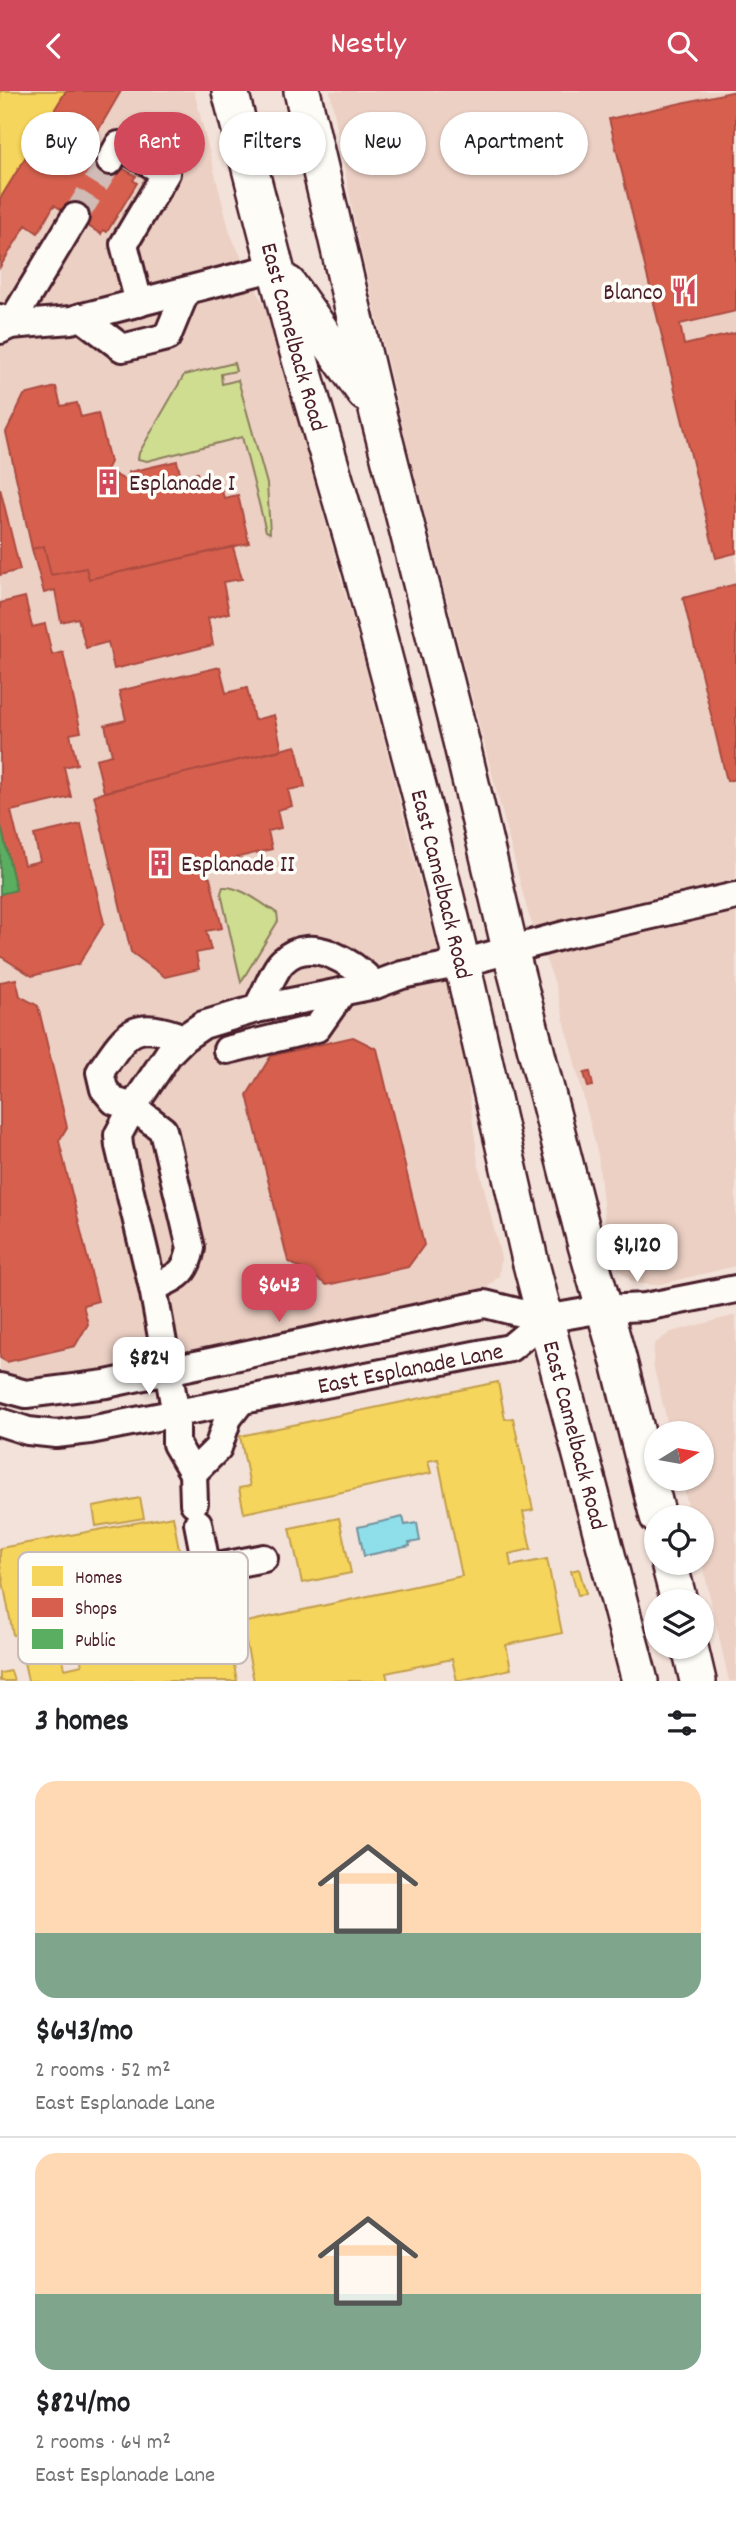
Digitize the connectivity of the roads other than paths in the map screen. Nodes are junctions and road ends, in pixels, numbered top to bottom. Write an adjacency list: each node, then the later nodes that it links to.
1 (230, 91): 5 (main road, East Camelback Road)
2 (302, 91): 10 (main road, East Camelback Road)
3 (110, 160): 7 (street)
4 (75, 217): 9 (street)
5 (276, 267): 6 (street); 10 (main road); 13 (main road, East Camelback Road)
6 (186, 291): 7 (street); 8 (street)
7 (139, 303): 8 (street)
8 (81, 317): 9 (street)
9 (3, 324)
10 (376, 408): 12 (main road, East Camelback Road)
11 (736, 897): 12 (street)
12 (510, 949): 13 (street); 24 (main road, East Camelback Road)
13 (462, 963): 14 (street); 25 (main road, East Camelback Road)
14 (375, 985): 15 (street); 16 (street)
15 (343, 991): 16 (street); 18 (street)
16 (256, 1009): 17 (street)
17 (184, 1038): 19 (street); 19 (street)
18 (227, 1050)
19 (133, 1107): 20 (street); 21 (street)
20 (179, 1196): 21 (street); 22 (street)
21 (134, 1206): 22 (street)
22 (153, 1288): 26 (street)
23 (736, 1289): 24 (street)
24 (603, 1309): 25 (street); 32 (main road, East Camelback Road)
25 (545, 1319): 26 (street, East Esplanade Lane); 28 (street, East Esplanade Lane); 37 (main road, East Camelback Road)
26 (168, 1371): 27 (street, East Esplanade Lane); 29 (street)
27 (0, 1387)
28 (241, 1401): 29 (street, East Esplanade Lane); 31 (street)
29 (176, 1414): 30 (street, East Esplanade Lane); 31 (street)
30 (0, 1422)
31 (193, 1473): 33 (street)
32 (655, 1505)
33 (204, 1552)
34 (264, 1558): 35 (street)
35 (248, 1561)
36 (693, 1659): 38 (main road)
37 (640, 1681)
38 (698, 1681)

